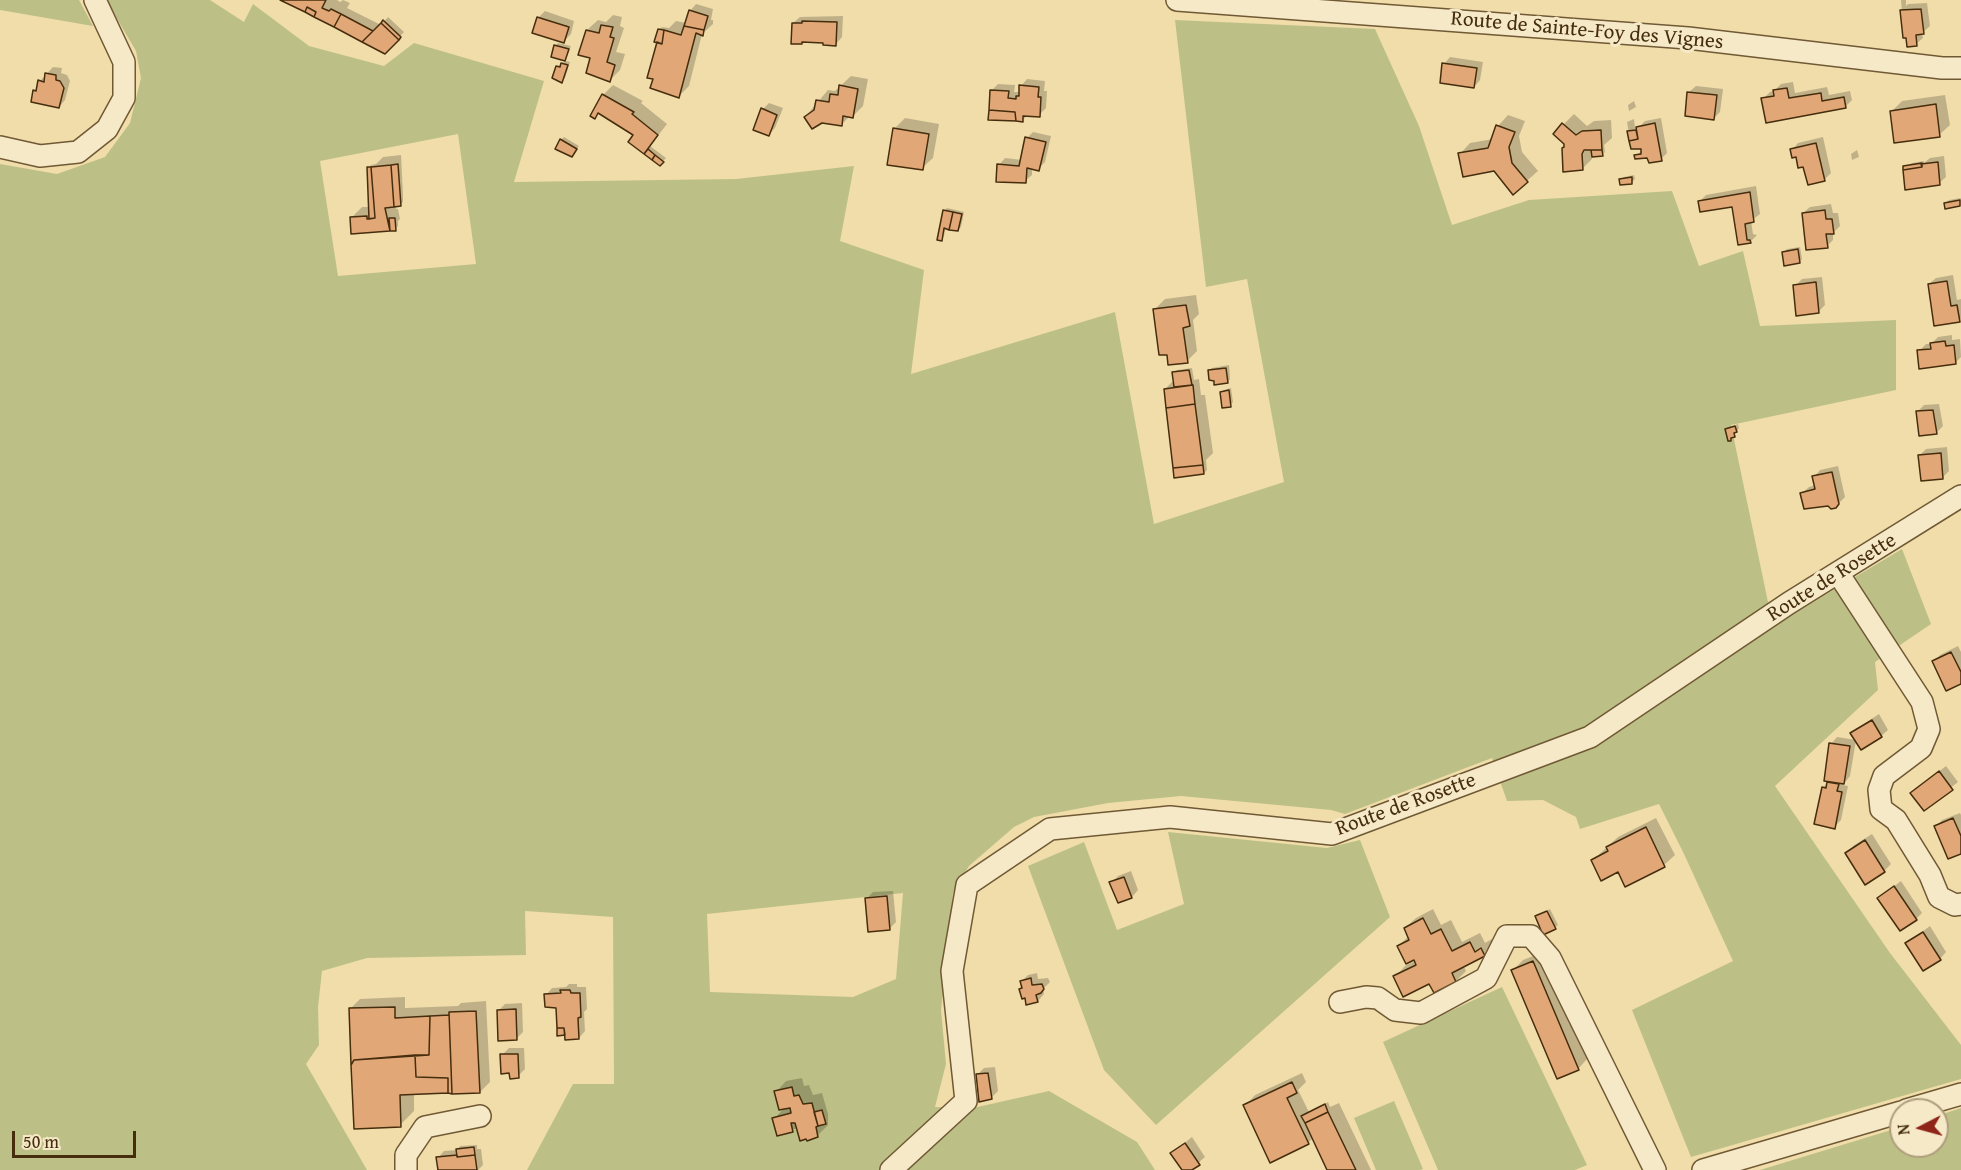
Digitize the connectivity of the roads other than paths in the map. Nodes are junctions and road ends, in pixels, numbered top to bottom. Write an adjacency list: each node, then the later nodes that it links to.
1 (95, 0): 4 (street)
2 (1177, 0): 3 (street, Route de Sainte-Foy des Vignes)
3 (1961, 68)
4 (0, 147)
5 (1961, 496): 6 (street, Route de Rosette)
6 (1838, 573): 7 (street); 12 (street, Route de Rosette)
7 (1961, 904)
8 (1340, 1002): 13 (street)
9 (480, 1116): 11 (street)
10 (1889, 1116): 14 (street)
11 (406, 1170)
12 (891, 1170)
13 (1655, 1170)
14 (1703, 1170)

